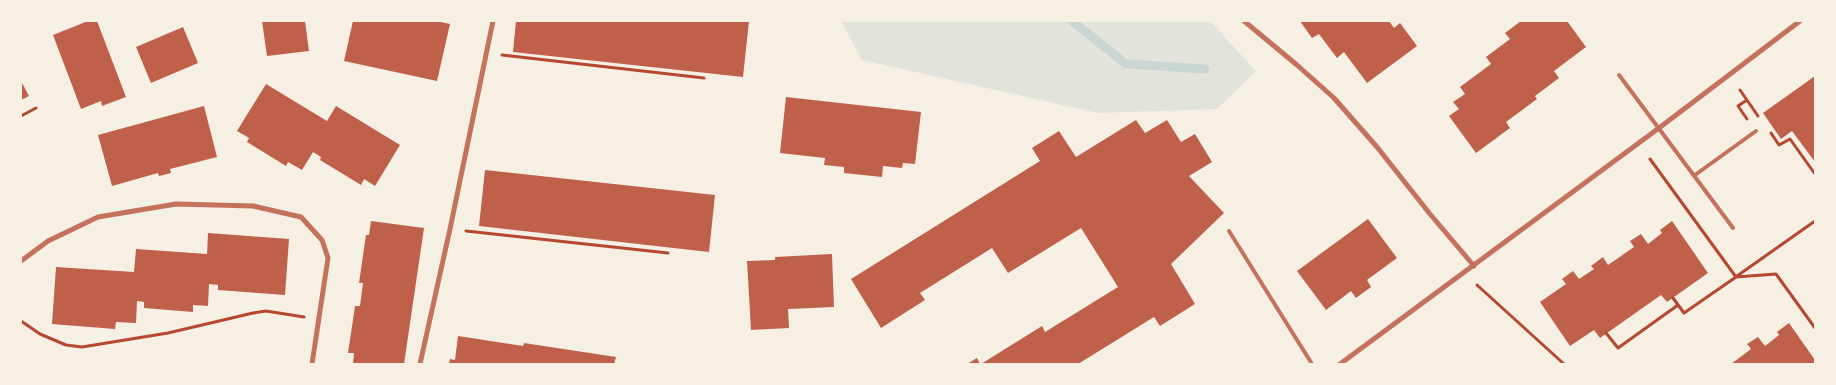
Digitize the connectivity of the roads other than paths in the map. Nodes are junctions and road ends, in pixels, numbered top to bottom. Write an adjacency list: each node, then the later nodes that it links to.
1 (493, 21): 13 (street)
2 (1244, 21): 11 (street)
3 (1800, 21): 5 (street)
4 (1619, 75): 5 (lane)
5 (1659, 128): 7 (lane); 11 (street)
6 (1756, 131): 7 (lane)
7 (1695, 175): 8 (lane)
8 (1734, 228)
9 (1229, 232): 14 (lane)
10 (21, 261): 12 (street)
11 (1474, 266): 15 (street)
12 (312, 364)
13 (420, 364)
14 (1312, 364)
15 (1340, 364)

